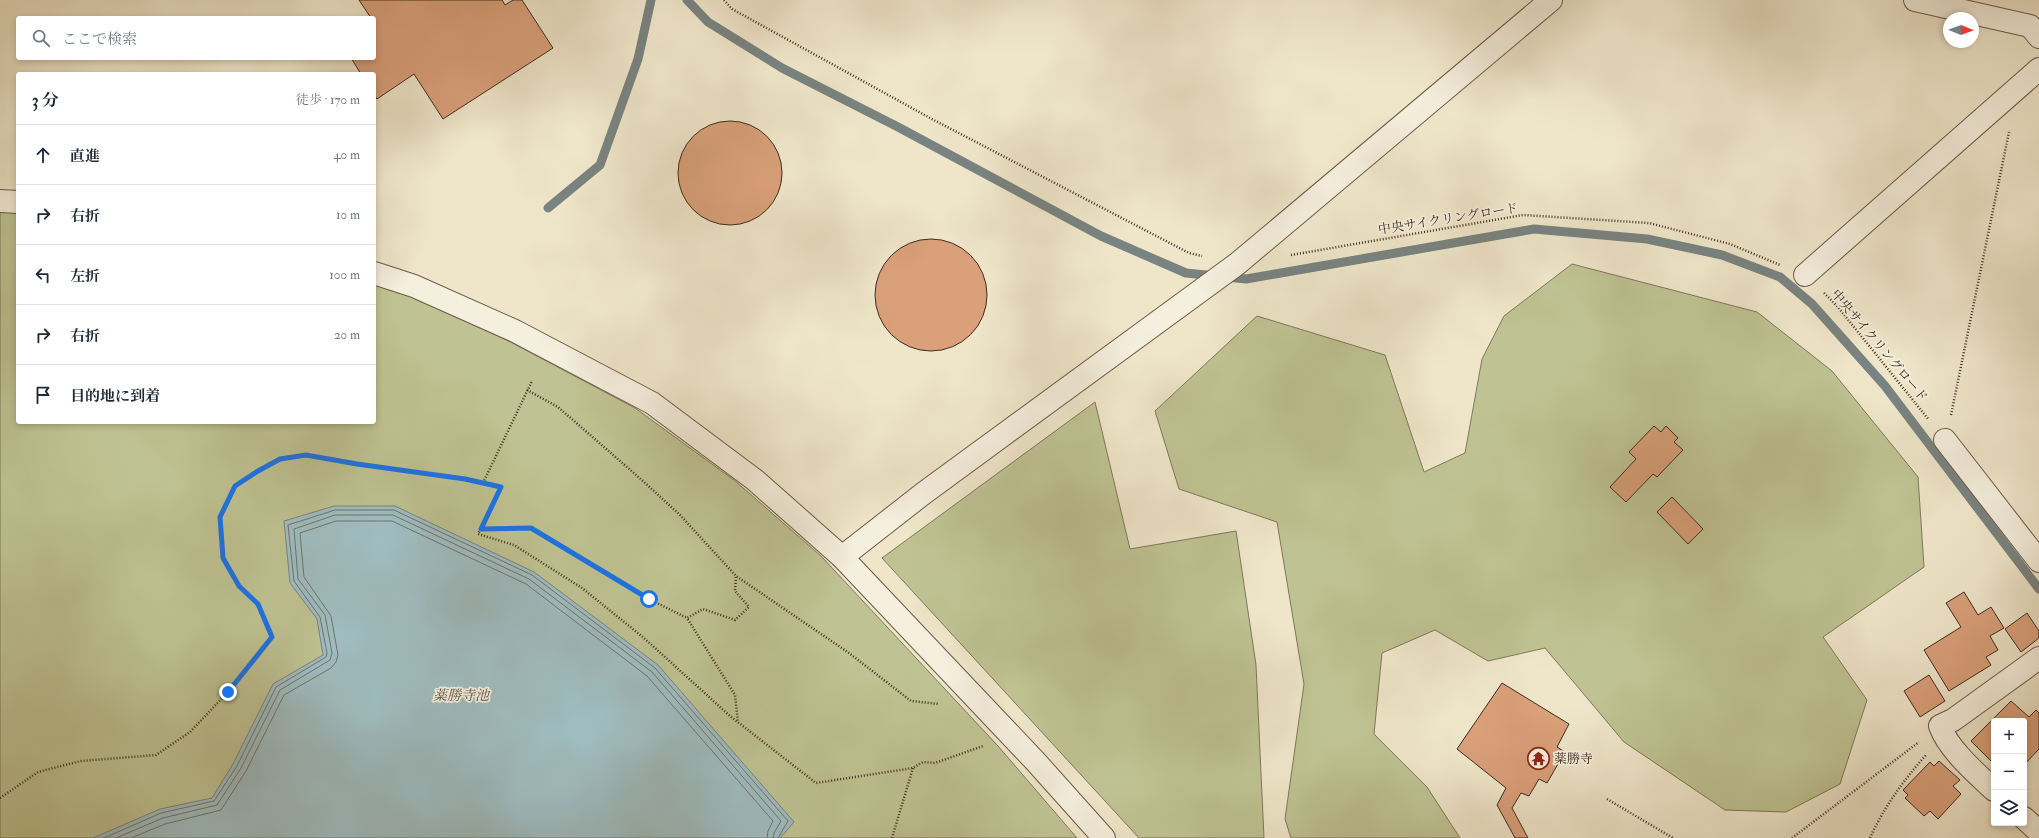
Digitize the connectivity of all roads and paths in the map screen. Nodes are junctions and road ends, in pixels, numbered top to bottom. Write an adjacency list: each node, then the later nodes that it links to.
1 (724, 0): 10 (path)
2 (1551, 0): 10 (street)
3 (1915, 0): 4 (street)
4 (2039, 37)
5 (2039, 69): 6 (street)
6 (2018, 90): 12 (street); 15 (path)
7 (0, 201): 8 (street)
8 (16, 202)
9 (1284, 256): 12 (path, 中央サイクリングロード)
10 (1237, 264): 18 (street)
11 (376, 274): 18 (street)
12 (1805, 275): 15 (path, 中央サイクリングロード)
13 (532, 380): 14 (path)
14 (527, 390): 16 (path); 20 (path)
15 (1946, 440): 19 (street)
16 (483, 483): 17 (path); 29 (path)
17 (481, 529): 21 (path); 24 (path)
18 (842, 557): 34 (street)
19 (2039, 561)
20 (736, 576): 21 (path); 23 (path)
21 (686, 618): 24 (path)
22 (2039, 658): 25 (street)
23 (939, 704)
24 (738, 722): 27 (path)
25 (1942, 731): 28 (street); 36 (path); 37 (path)
26 (970, 750): 27 (path)
27 (913, 768): 33 (path)
28 (1991, 787)
29 (0, 798)
30 (1607, 799): 35 (path)
31 (2027, 821): 32 (street)
32 (2039, 832)
33 (892, 838)
34 (1104, 838)
35 (1673, 838)
36 (1792, 838)
37 (1870, 838)

